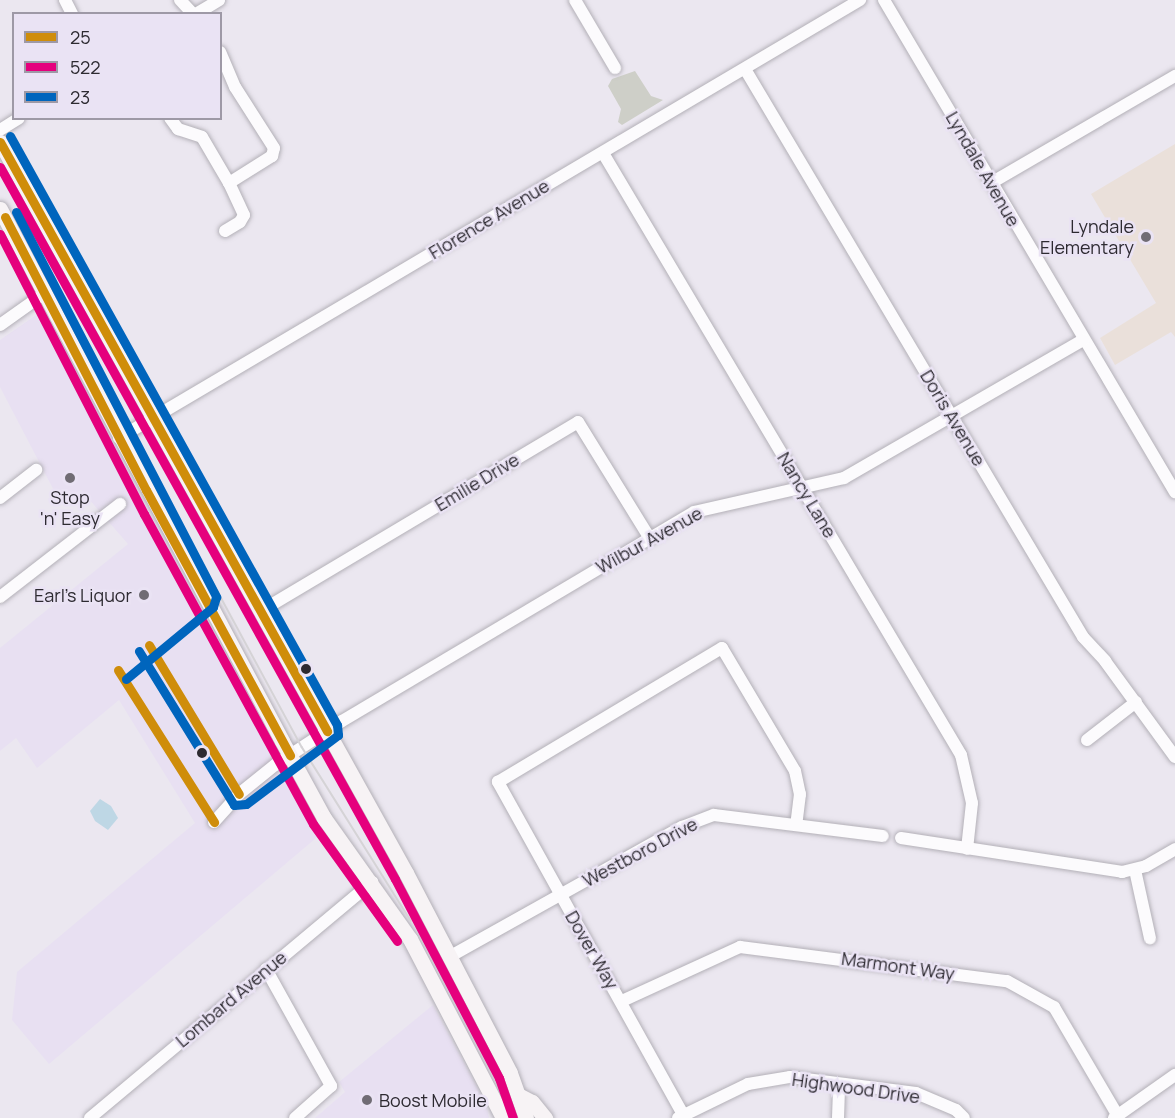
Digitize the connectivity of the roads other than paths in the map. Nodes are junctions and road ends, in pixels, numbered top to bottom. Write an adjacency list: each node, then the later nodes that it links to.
1 (180, 0): 6 (street)
2 (219, 0): 7 (street)
3 (575, 0): 9 (street)
4 (860, 0): 10 (street, Florence Avenue)
5 (884, 0): 18 (street, Lyndale Avenue)
6 (192, 12)
7 (198, 12)
8 (222, 57): 17 (street)
9 (615, 68)
10 (745, 69): 16 (street, Florence Avenue); 25 (street, Doris Avenue)
11 (1175, 76): 18 (street)
12 (16, 120): 14 (street)
13 (171, 120): 17 (street)
14 (0, 130)
15 (0, 142): 24 (main road)
16 (603, 153): 24 (street, Florence Avenue); 28 (street, Nancy Lane)
17 (229, 183): 20 (street)
18 (991, 183): 23 (street, Lyndale Avenue)
19 (0, 210): 21 (main road)
20 (225, 231)
21 (45, 293): 22 (street); 26 (main road)
22 (0, 325)
23 (1083, 340): 25 (street, Wilbur Avenue); 29 (street, Lyndale Avenue)
24 (154, 417): 26 (street, Florence Avenue); 34 (main road)
25 (953, 418): 28 (street, Wilbur Avenue); 35 (street, Doris Avenue)
26 (119, 438): 38 (main road)
27 (36, 470): 30 (street)
28 (803, 488): 32 (street, Wilbur Avenue); 44 (street, Nancy Lane)
29 (1175, 492)
30 (2, 503)
31 (120, 504): 33 (street)
32 (649, 537): 34 (street, Emilie Drive); 36 (street, Wilbur Avenue)
33 (0, 597)
34 (261, 611): 36 (main road)
35 (1136, 702): 37 (street); 39 (street, Doris Avenue)
36 (327, 731): 38 (street, Wilbur Avenue); 50 (main road)
37 (1087, 740)
38 (290, 755): 40 (street, Wilbur Avenue); 47 (main road)
39 (1175, 757)
40 (214, 822)
41 (796, 825): 42 (street, Westboro Drive); 48 (street, Westboro Drive); 48 (street, Dover Way)
42 (884, 836)
43 (901, 838): 44 (street)
44 (967, 849): 46 (street)
45 (1175, 849): 46 (street)
46 (1135, 870): 49 (street)
47 (372, 882): 51 (street, Lombard Avenue); 60 (main road)
48 (560, 895): 50 (street, Westboro Drive); 52 (street, Dover Way)
49 (1150, 938)
50 (449, 957): 55 (main road)
51 (266, 969): 58 (street, Lombard Avenue); 59 (street)
52 (621, 1001): 56 (street, Dover Way); 57 (street, Marmont Way)
53 (1175, 1075): 57 (street)
54 (839, 1086): 56 (street, Highwood Drive); 63 (street); 64 (street, Highwood Drive)
55 (520, 1096): 61 (main road); 62 (main road)
56 (682, 1117)
57 (1116, 1117)
58 (90, 1118)
59 (295, 1118)
60 (503, 1118)
61 (526, 1118)
62 (545, 1118)
63 (838, 1118)
64 (964, 1118)

